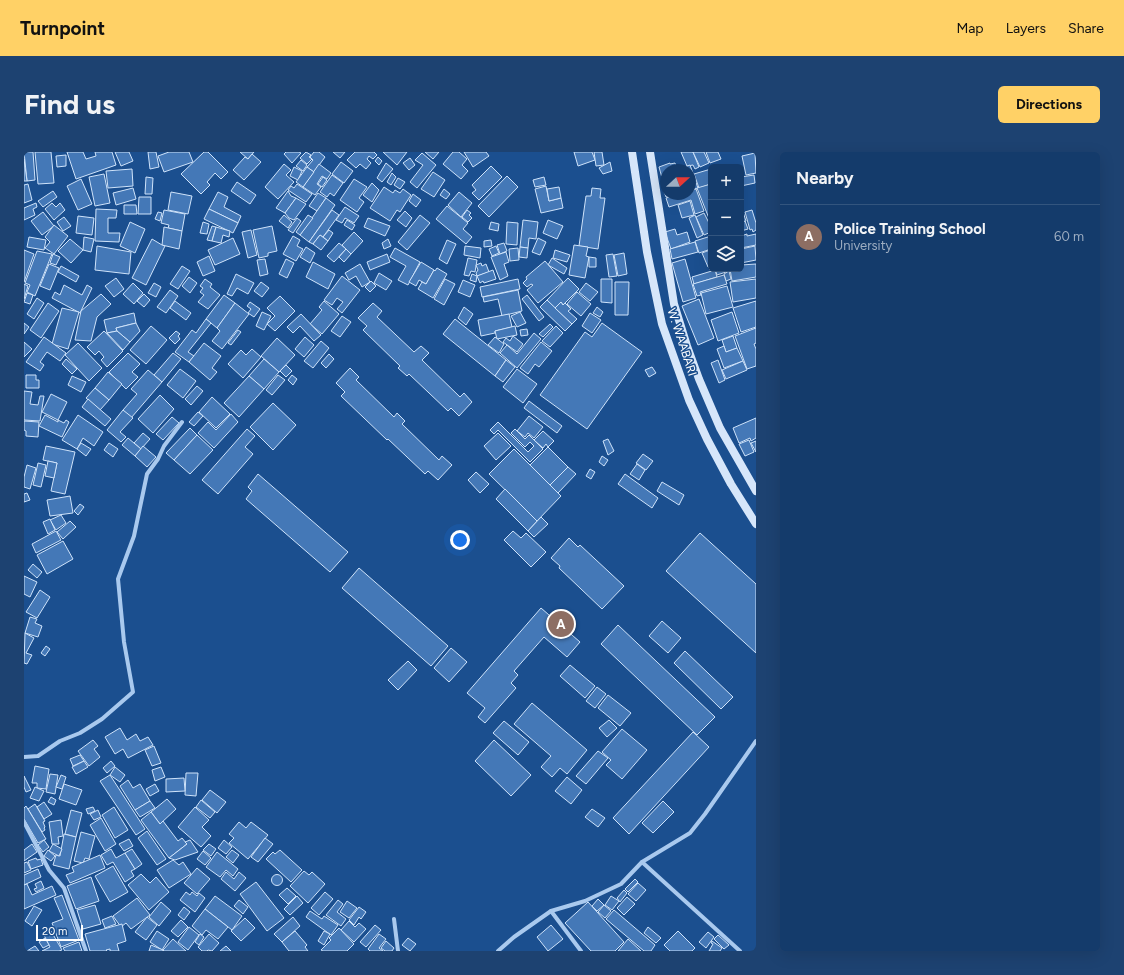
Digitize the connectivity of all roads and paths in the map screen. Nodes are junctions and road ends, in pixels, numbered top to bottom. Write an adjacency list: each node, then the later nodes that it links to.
1 (632, 152): 5 (main road, W. WAABARI)
2 (650, 152): 4 (main road, W. WAABARI)
3 (182, 422): 7 (street)
4 (756, 491)
5 (756, 524)
6 (756, 741): 9 (street)
7 (24, 757)
8 (24, 822): 12 (street)
9 (642, 862): 10 (street); 16 (street)
10 (551, 911): 14 (street); 15 (street)
11 (394, 919): 13 (street)
12 (86, 951)
13 (398, 951)
14 (498, 951)
15 (581, 951)
16 (740, 951)

